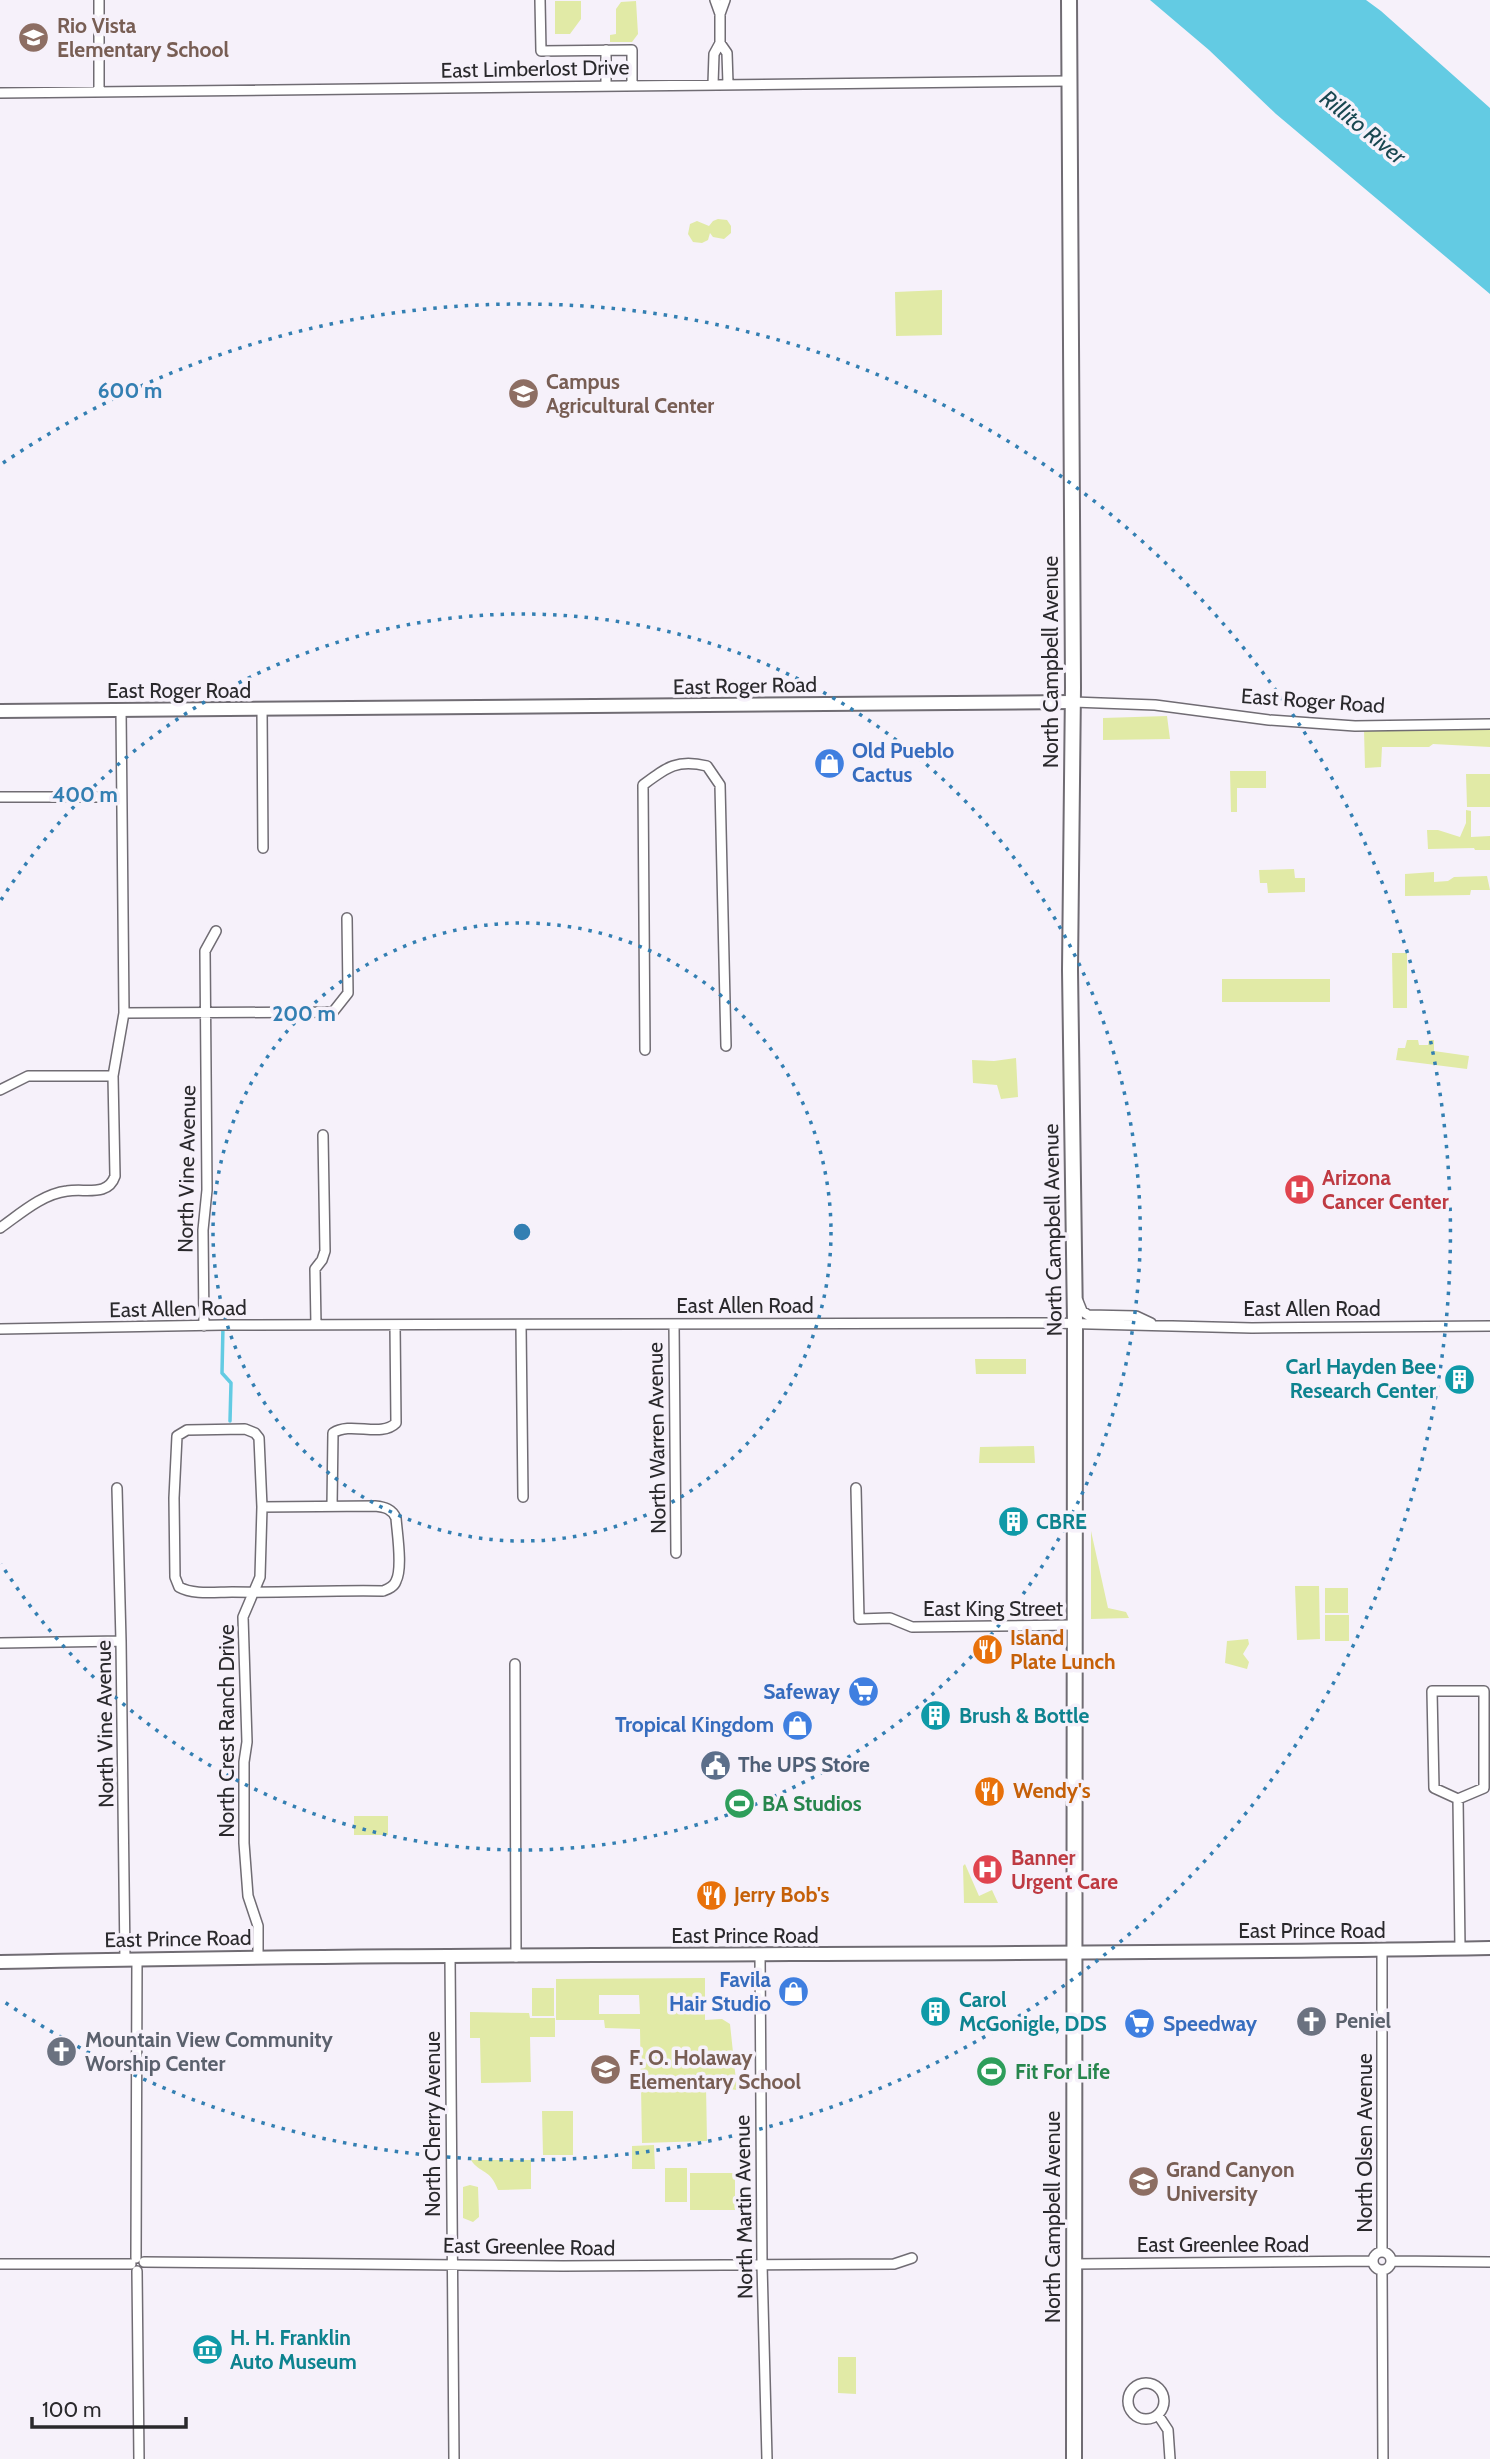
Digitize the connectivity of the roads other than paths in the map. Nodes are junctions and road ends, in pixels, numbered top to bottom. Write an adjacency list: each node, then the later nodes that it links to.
1 (99, 0): 14 (street)
2 (540, 0): 8 (street)
3 (715, 0): 6 (street)
4 (725, 0): 6 (street)
5 (1069, 0): 9 (main road, North Campbell Avenue)
6 (720, 14): 7 (street)
7 (720, 43): 10 (street); 11 (street)
8 (606, 50): 12 (street); 13 (street)
9 (1070, 80): 11 (street, East Limberlost Drive); 16 (main road, North Campbell Avenue)
10 (713, 84): 11 (street, East Limberlost Drive); 13 (street, East Limberlost Drive)
11 (728, 84)
12 (606, 86): 13 (street, East Limberlost Drive); 14 (street, East Limberlost Drive)
13 (632, 86)
14 (99, 92): 15 (street, East Limberlost Drive)
15 (0, 93)
16 (1073, 702): 18 (main road, East Roger Road); 20 (street, East Roger Road); 34 (main road, North Campbell Avenue)
17 (121, 710): 18 (main road, East Roger Road); 19 (main road, East Roger Road); 22 (street)
18 (262, 710): 23 (street)
19 (0, 711)
20 (1490, 724)
21 (0, 797): 22 (street)
22 (121, 797): 26 (street)
23 (263, 848)
24 (347, 918): 27 (street)
25 (216, 930): 27 (street, North Vine Avenue)
26 (124, 1013): 27 (street); 30 (street)
27 (206, 1013): 41 (street, North Vine Avenue)
28 (726, 1046): 29 (street)
29 (645, 1050)
30 (113, 1076): 31 (street); 33 (street)
31 (0, 1090)
32 (323, 1135): 38 (street)
33 (1, 1228)
34 (1075, 1291): 35 (main road, North Campbell Avenue); 37 (street)
35 (1075, 1323): 36 (street, East Allen Road); 42 (street, East Allen Road); 51 (main road, North Campbell Avenue)
36 (674, 1324): 40 (street, East Allen Road); 49 (street, North Warren Avenue)
37 (1151, 1324)
38 (316, 1325): 39 (street, East Allen Road); 41 (street, East Allen Road)
39 (395, 1325): 40 (street, East Allen Road); 47 (street)
40 (522, 1325): 46 (street)
41 (205, 1326): 43 (street, East Allen Road)
42 (1490, 1326)
43 (0, 1329)
44 (117, 1488): 52 (street, North Vine Avenue)
45 (856, 1488): 51 (street, East King Street)
46 (523, 1497)
47 (332, 1506): 48 (street); 50 (street)
48 (262, 1507): 50 (street, North Crest Ranch Drive); 50 (street, North Crest Ranch Drive)
49 (676, 1553)
50 (252, 1593): 61 (street, North Crest Ranch Drive)
51 (1074, 1625): 59 (main road, North Campbell Avenue)
52 (121, 1641): 53 (street); 64 (street, North Vine Avenue)
53 (0, 1643)
54 (515, 1664): 63 (street)
55 (1458, 1799): 55 (street); 56 (street)
56 (1460, 1948): 57 (main road, East Prince Road); 58 (main road, East Prince Road)
57 (1490, 1948)
58 (1382, 1950): 59 (main road, East Prince Road); 66 (street, North Olsen Avenue)
59 (1074, 1952): 60 (main road, East Prince Road); 75 (main road, North Campbell Avenue)
60 (760, 1955): 63 (main road, East Prince Road); 74 (street, North Martin Avenue)
61 (258, 1957): 62 (main road, East Prince Road); 64 (main road, East Prince Road)
62 (450, 1957): 63 (main road, East Prince Road); 73 (street, North Cherry Avenue)
63 (516, 1957)
64 (131, 1959): 65 (main road, East Prince Road); 72 (street, North Vine Avenue)
65 (0, 1962)
66 (1382, 2252): 68 (street); 69 (street)
67 (912, 2258): 74 (street, East Greenlee Road)
68 (1373, 2261): 75 (street, East Greenlee Road); 76 (street)
69 (1392, 2261): 70 (street); 76 (street)
70 (1490, 2262)
71 (0, 2264): 72 (street, East Greenlee Road)
72 (137, 2264): 73 (street, East Greenlee Road); 78 (street, North Vine Avenue)
73 (451, 2264): 74 (street, East Greenlee Road); 79 (street, North Cherry Avenue)
74 (762, 2264): 80 (street, North Martin Avenue)
75 (1074, 2264): 81 (main road, North Campbell Avenue)
76 (1382, 2270): 83 (street)
77 (1158, 2415): 77 (street); 82 (street)
78 (139, 2459)
79 (454, 2459)
80 (766, 2459)
81 (1074, 2459)
82 (1170, 2459)
83 (1383, 2459)

